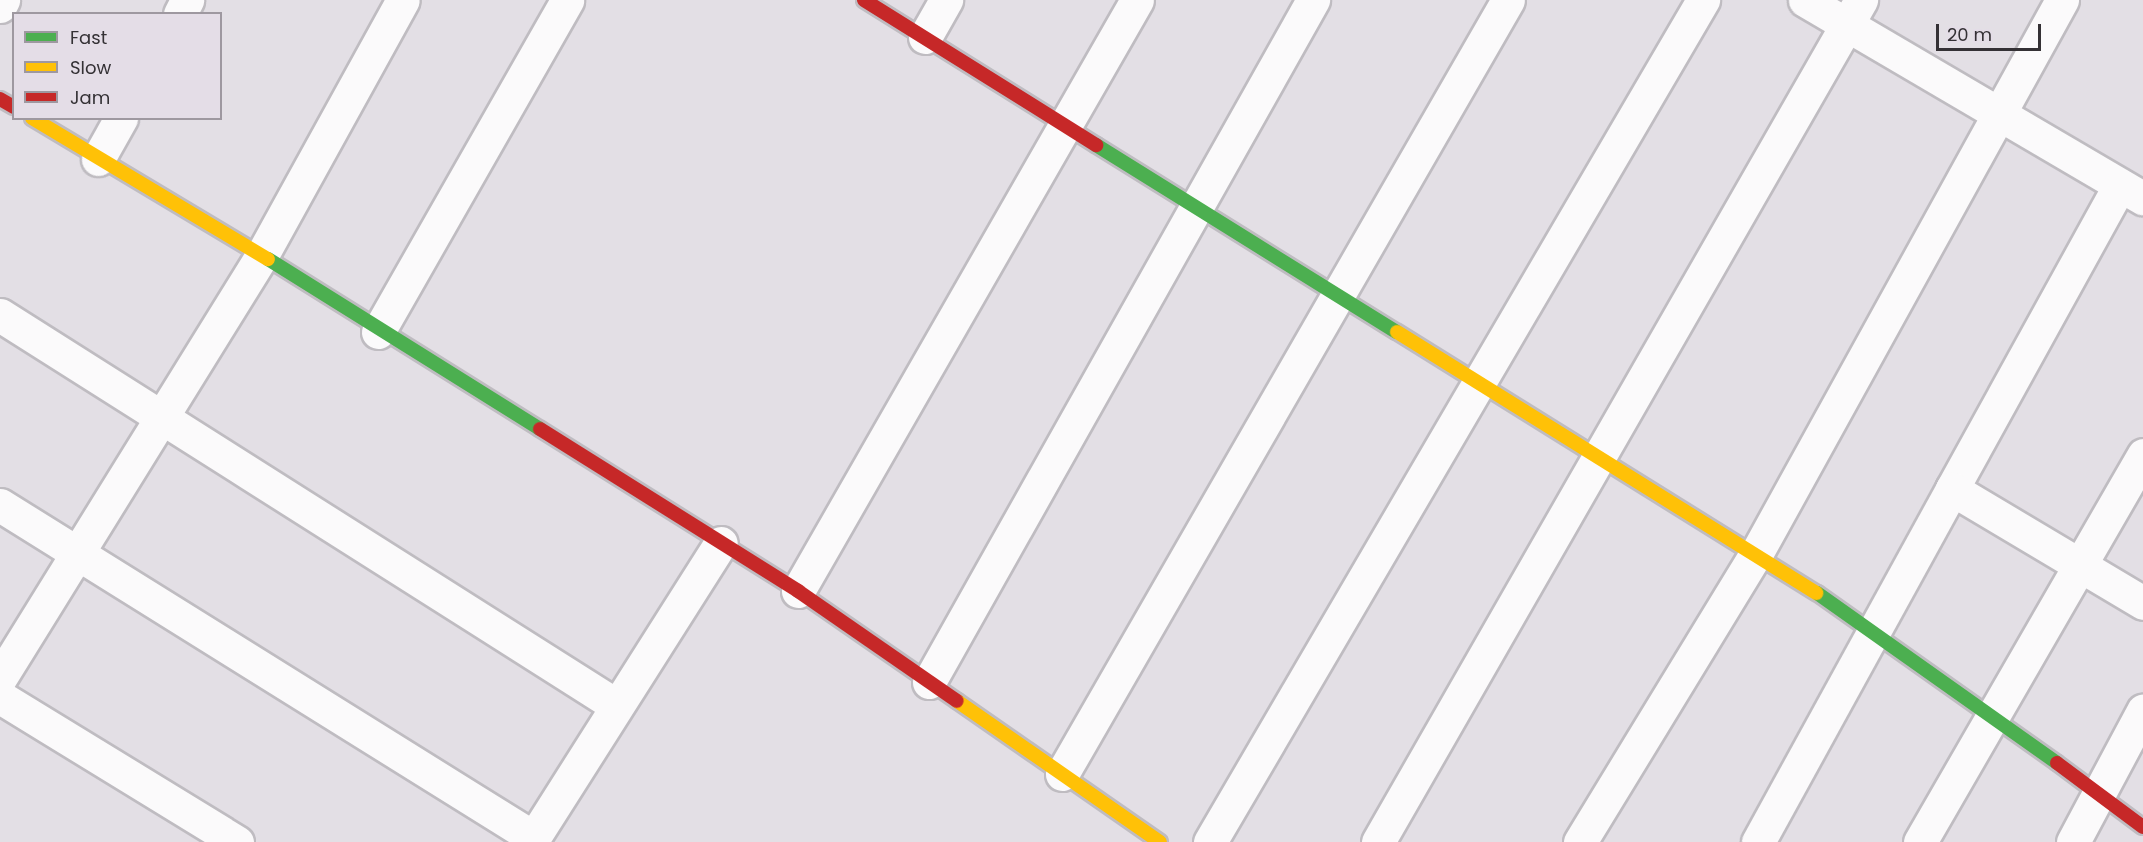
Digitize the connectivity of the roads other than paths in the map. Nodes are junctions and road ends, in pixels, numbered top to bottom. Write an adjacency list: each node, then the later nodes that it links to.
1 (3, 0): 12 (street)
2 (403, 0): 22 (street)
3 (567, 0): 25 (street)
4 (864, 0): 14 (street)
5 (946, 0): 14 (street)
6 (1137, 0): 18 (street)
7 (1313, 0): 21 (street)
8 (1508, 0): 23 (street)
9 (1703, 0): 26 (street)
10 (1805, 0): 13 (street)
11 (2062, 0): 15 (street)
12 (0, 6)
13 (1854, 12): 15 (street); 29 (street)
14 (925, 37): 18 (street)
15 (1999, 114): 20 (street); 34 (street)
16 (35, 120): 19 (street)
17 (120, 120): 19 (street)
18 (1066, 123): 21 (street); 36 (street)
19 (98, 159): 22 (street)
20 (2131, 192): 30 (street)
21 (1197, 205): 23 (street); 40 (street)
22 (262, 255): 25 (street); 27 (street)
23 (1339, 294): 26 (street); 45 (street)
24 (0, 315): 27 (street)
25 (378, 332): 32 (street)
26 (1480, 381): 29 (street); 51 (street)
27 (161, 417): 33 (street); 42 (street)
28 (2143, 455): 35 (street)
29 (1599, 456): 34 (street); 52 (street)
30 (1952, 489): 35 (street); 38 (street)
31 (0, 505): 33 (street)
32 (721, 543): 36 (street); 42 (street)
33 (77, 553): 39 (street); 48 (street)
34 (1756, 554): 38 (street); 53 (street)
35 (2076, 563): 37 (street); 44 (street)
36 (798, 591): 40 (street)
37 (2143, 603)
38 (1875, 629): 44 (street); 54 (street)
39 (0, 678)
40 (929, 682): 45 (street)
41 (0, 697): 49 (street)
42 (617, 706): 48 (street)
43 (2143, 711): 46 (street)
44 (1991, 715): 46 (street); 55 (street)
45 (1062, 774): 50 (street)
46 (2099, 794): 47 (street); 56 (street)
47 (2143, 827)
48 (533, 840)
49 (237, 842)
50 (1160, 842)
51 (1210, 842)
52 (1378, 842)
53 (1580, 842)
54 (1758, 842)
55 (1920, 842)
56 (2073, 842)

